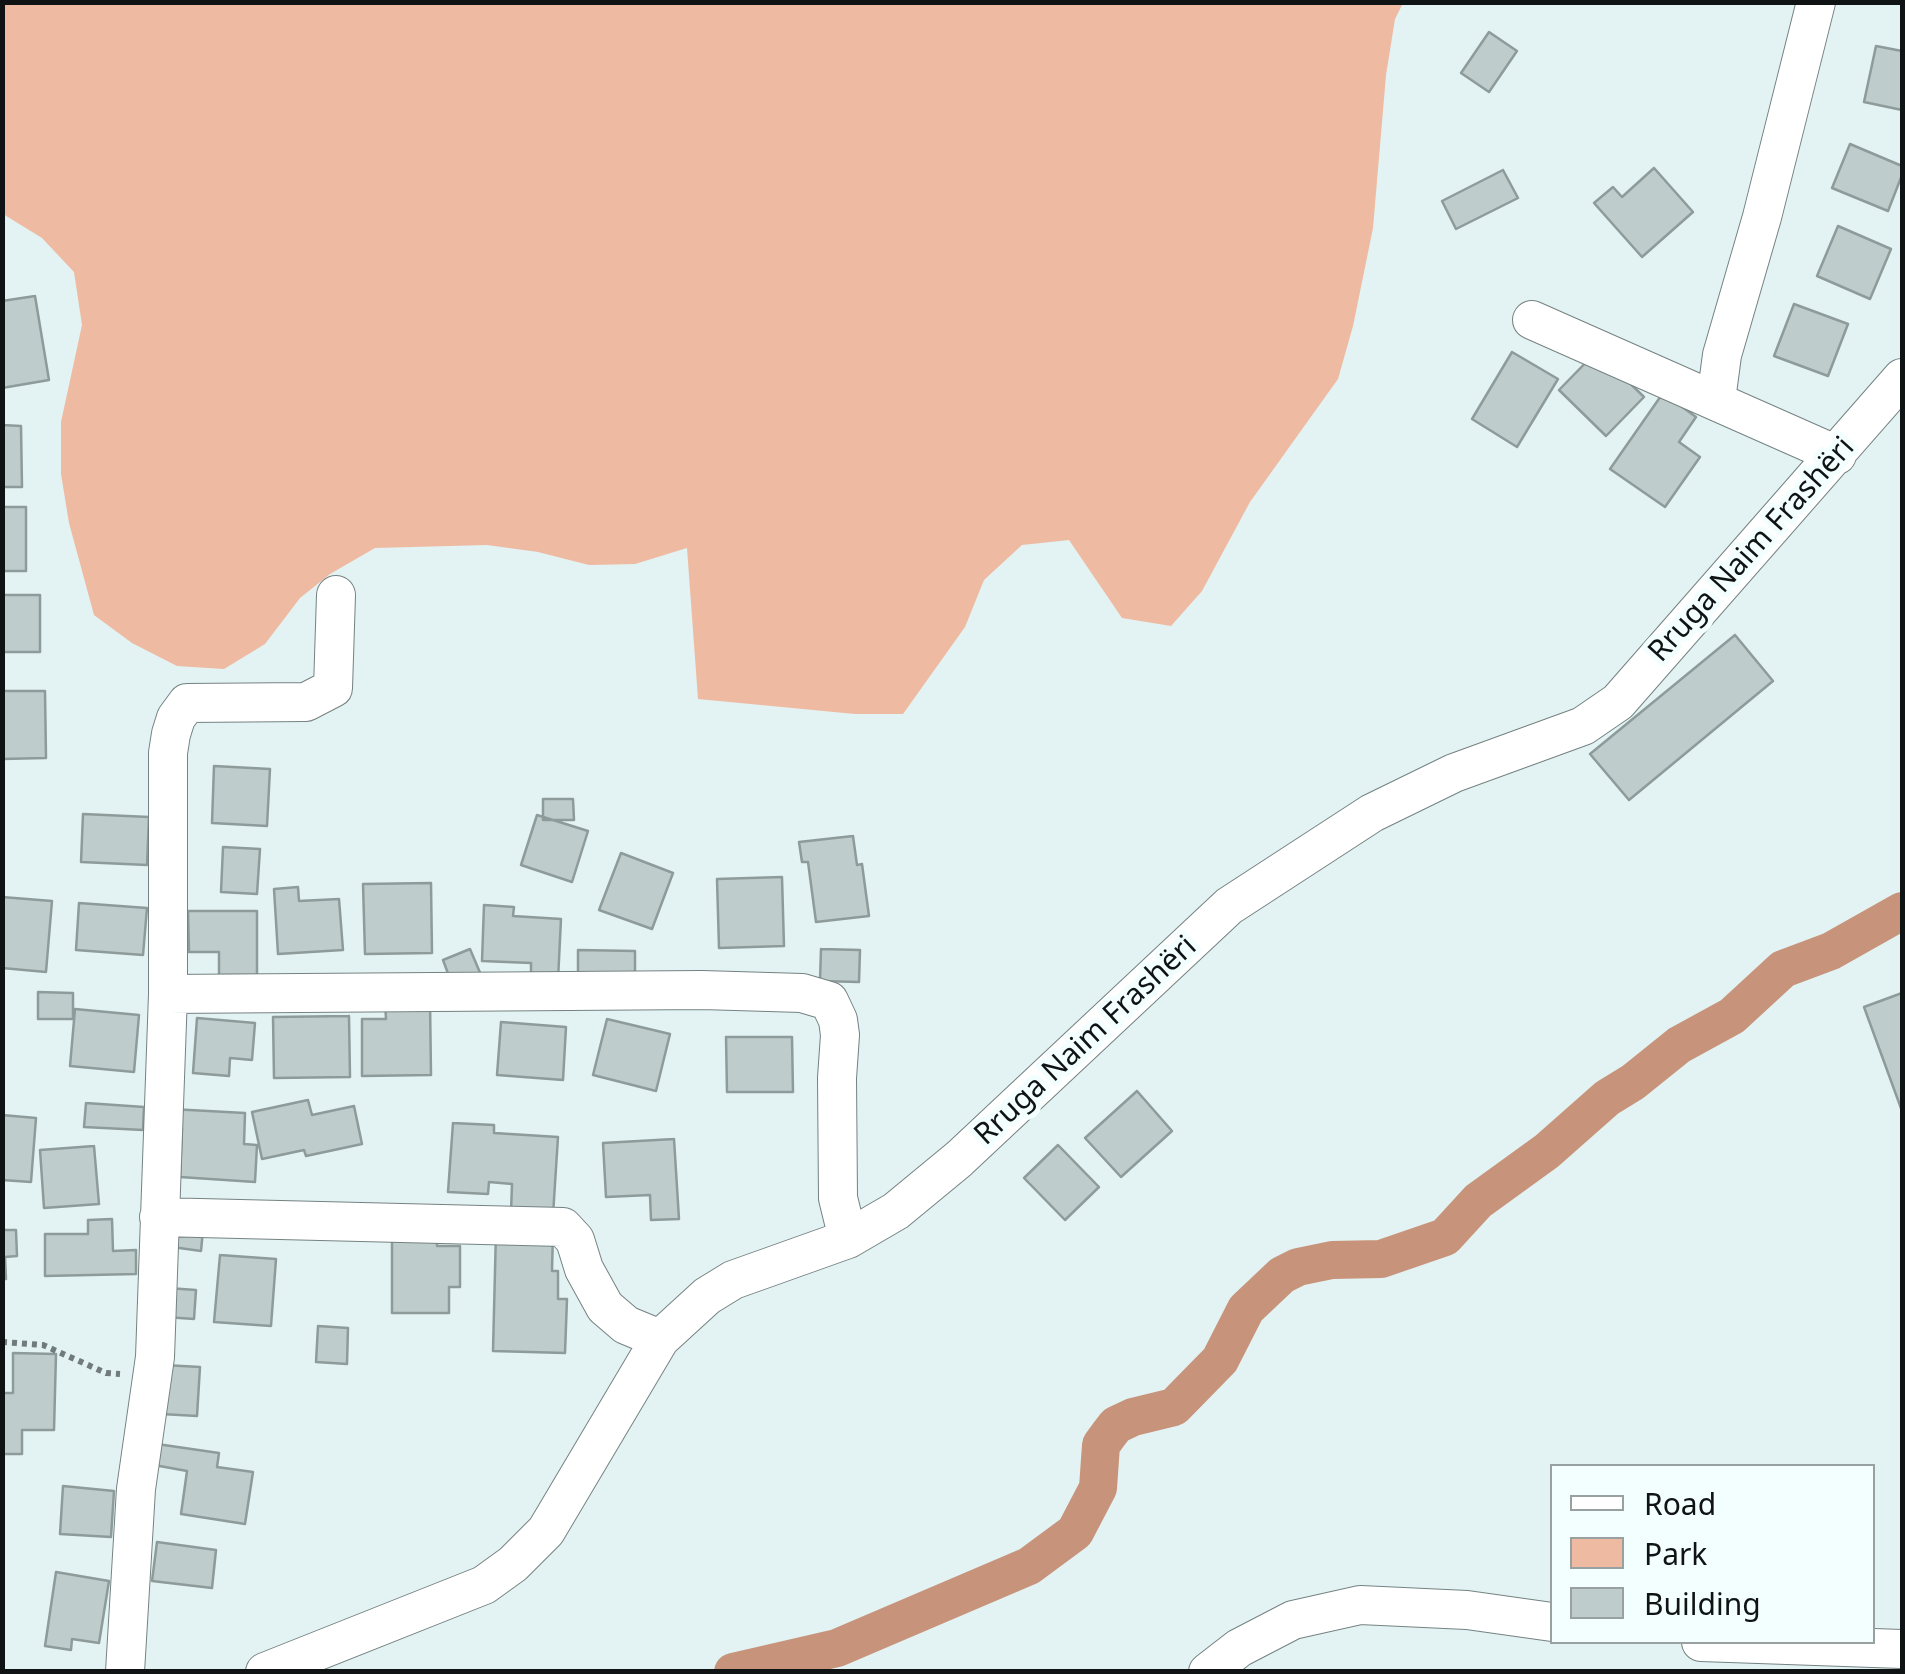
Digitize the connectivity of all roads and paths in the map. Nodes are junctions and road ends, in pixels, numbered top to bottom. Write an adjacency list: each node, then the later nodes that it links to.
1 (1816, 2): 4 (street)
2 (1532, 320): 4 (street)
3 (1902, 378): 5 (street, Rruga Naim Frashëri)
4 (1716, 400): 5 (street)
5 (1837, 455): 9 (street, Rruga Naim Frashëri)
6 (336, 595): 7 (street)
7 (168, 994): 8 (street); 9 (street)
8 (159, 1218): 10 (street); 12 (street)
9 (848, 1239): 10 (street, Rruga Naim Frashëri)
10 (660, 1339): 17 (street, Rruga Naim Frashëri)
11 (2, 1342): 12 (path)
12 (152, 1376): 16 (street)
13 (1550, 1622): 18 (street)
14 (1768, 1644): 15 (street)
15 (1902, 1648)
16 (126, 1672)
17 (265, 1672)
18 (1208, 1672)

